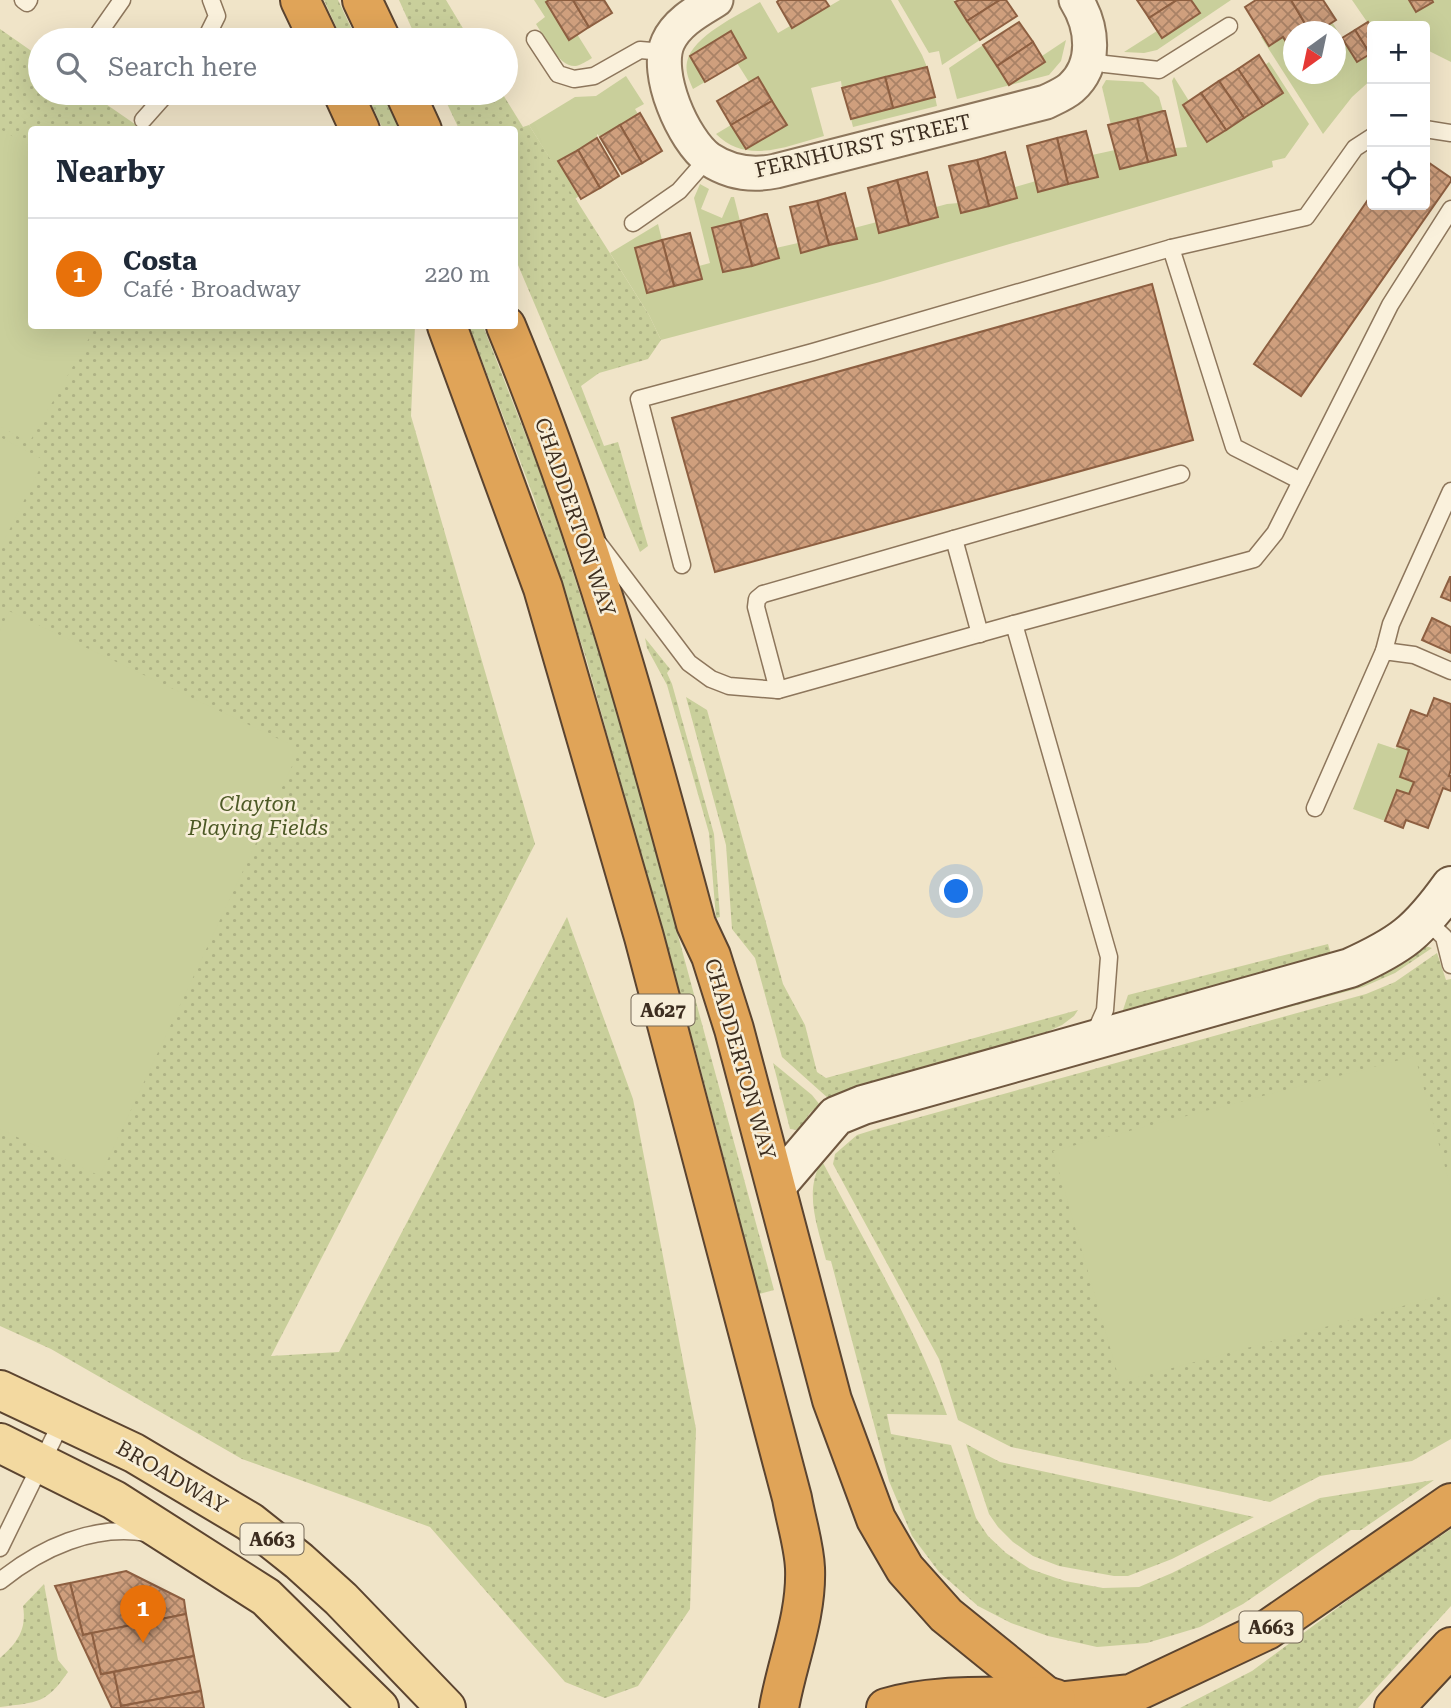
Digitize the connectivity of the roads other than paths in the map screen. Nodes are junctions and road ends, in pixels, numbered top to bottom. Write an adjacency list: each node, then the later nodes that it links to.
1 (23, 0): 2 (lane)
2 (29, 0)
3 (122, 0): 10 (lane)
4 (211, 0): 11 (lane)
5 (300, 0): 12 (highway)
6 (362, 0): 13 (highway)
7 (716, 0): 15 (street)
8 (1076, 0): 16 (street)
9 (1229, 26): 16 (lane)
10 (102, 28)
11 (211, 28)
12 (313, 28)
13 (375, 28)
14 (535, 39): 15 (lane)
15 (664, 52): 26 (street, FERNHURST STREET)
16 (1088, 59): 26 (street, FERNHURST STREET)
17 (157, 105): 20 (lane)
18 (349, 105): 21 (highway)
19 (411, 105): 22 (highway)
20 (144, 120)
21 (358, 126)
22 (420, 126)
23 (1430, 130): 24 (lane)
24 (1451, 133)
25 (1367, 140): 29 (lane)
26 (708, 158): 28 (lane)
27 (1451, 209): 33 (lane)
28 (633, 223)
29 (1171, 248): 33 (lane); 37 (lane)
30 (448, 329): 61 (highway, A627)
31 (507, 329): 35 (highway, CHADDERTON WAY / A627)
32 (1181, 474): 36 (lane)
33 (1301, 481): 38 (lane)
34 (1451, 491): 40 (lane)
35 (578, 517): 42 (lane); 48 (highway, CHADDERTON WAY / A627)
36 (954, 539): 39 (lane); 42 (lane)
37 (682, 565)
38 (1014, 624): 39 (lane); 47 (lane)
39 (980, 634): 42 (lane)
40 (1384, 651): 41 (lane); 43 (lane)
41 (1451, 671)
42 (778, 690)
43 (1315, 807)
44 (1451, 886): 45 (street)
45 (1426, 920): 46 (lane); 47 (street)
46 (1450, 961)
47 (1091, 1040): 48 (street)
48 (777, 1185): 58 (highway, CHADDERTON WAY / A627)
49 (0, 1390): 50 (main road, BROADWAY / A663)
50 (63, 1419): 52 (lane); 60 (main road, BROADWAY / A663)
51 (0, 1443): 52 (main road, A663)
52 (41, 1463): 54 (main road, A663); 55 (lane)
53 (1451, 1503): 58 (highway, A663)
54 (173, 1537): 56 (lane); 59 (main road, A663)
55 (0, 1548)
56 (0, 1581)
57 (1451, 1647): 63 (highway)
58 (1064, 1702): 62 (highway, A663)
59 (379, 1708)
60 (446, 1708)
61 (779, 1708)
62 (886, 1708)
63 (1394, 1708)

